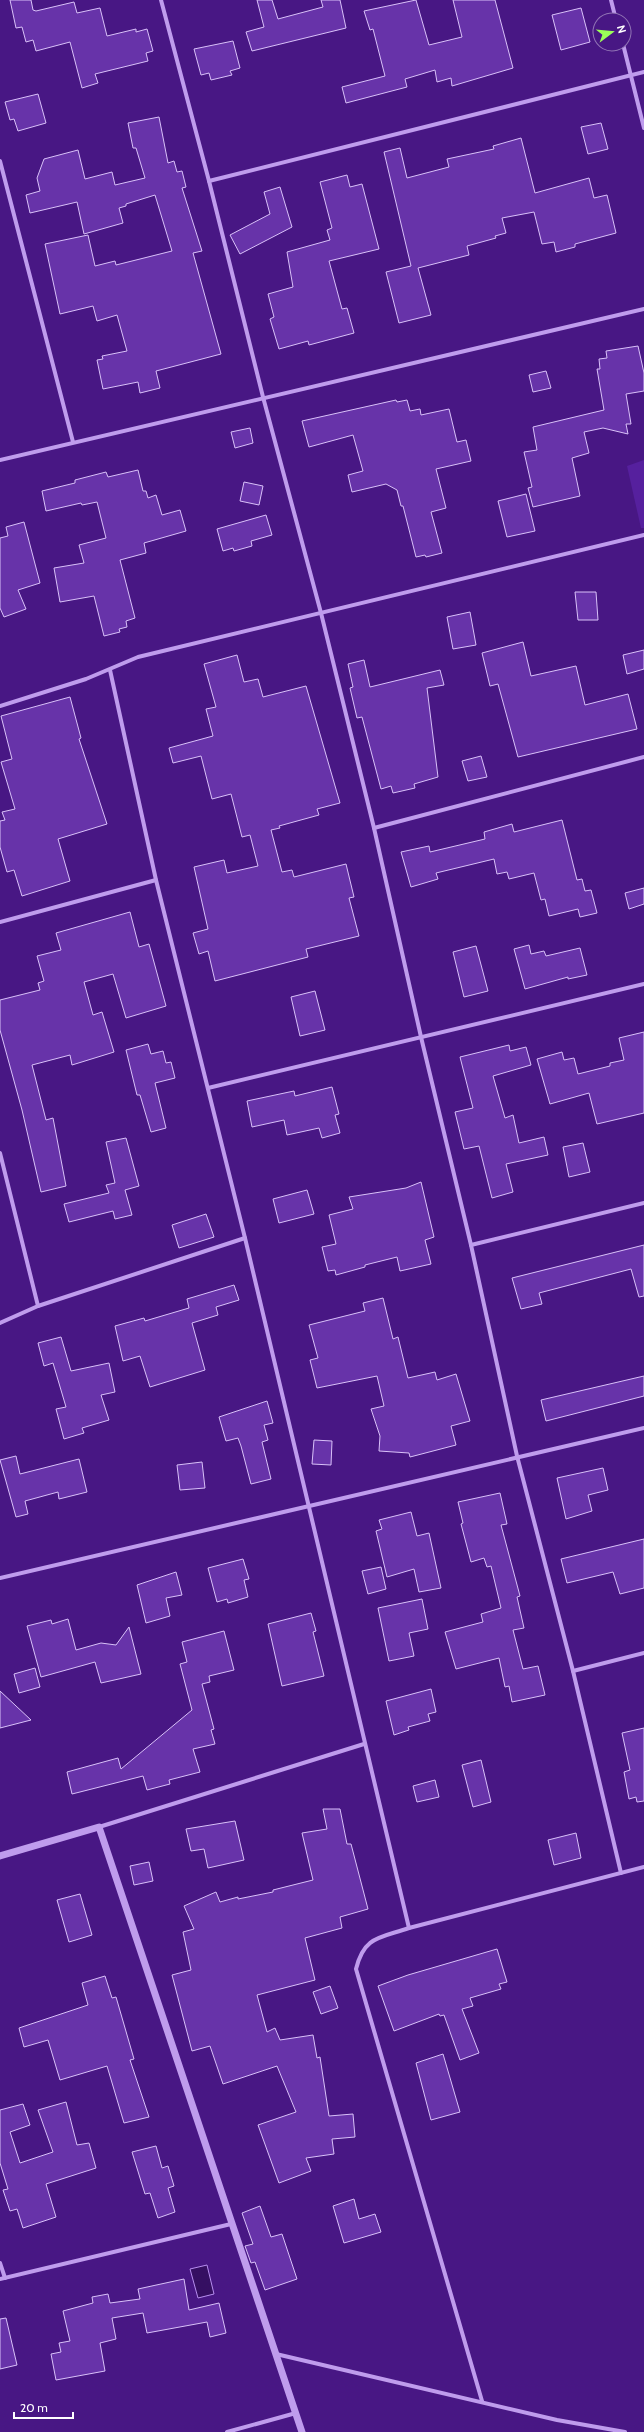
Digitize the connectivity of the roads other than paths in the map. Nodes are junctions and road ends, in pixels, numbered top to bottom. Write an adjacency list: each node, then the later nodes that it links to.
1 (161, 0): 9 (street)
2 (611, 0): 3 (street)
3 (614, 12)
4 (625, 52): 6 (street)
5 (644, 72): 6 (street)
6 (631, 75): 7 (street); 9 (street)
7 (644, 128)
8 (0, 161): 12 (street)
9 (209, 181): 11 (street)
10 (644, 309): 11 (street)
11 (263, 397): 12 (street); 15 (street)
12 (73, 442): 13 (street)
13 (0, 460)
14 (644, 535): 15 (street)
15 (322, 613): 16 (street); 19 (street)
16 (110, 670): 17 (street); 20 (street)
17 (0, 706)
18 (644, 756): 19 (street)
19 (374, 828): 23 (street)
20 (156, 880): 21 (street); 24 (street)
21 (0, 922)
22 (644, 984): 23 (street)
23 (421, 1037): 24 (street); 28 (street)
24 (208, 1088): 27 (street)
25 (0, 1153): 29 (street)
26 (644, 1202): 28 (street)
27 (245, 1238): 29 (street); 33 (street)
28 (471, 1245): 32 (street)
29 (38, 1306): 30 (street)
30 (0, 1323)
31 (644, 1428): 32 (street)
32 (517, 1456): 33 (street); 36 (street)
33 (310, 1507): 34 (street); 37 (street)
34 (0, 1578)
35 (644, 1653): 36 (street)
36 (573, 1671): 41 (street)
37 (364, 1744): 38 (street); 42 (street)
38 (99, 1827): 39 (street); 43 (street)
39 (0, 1856)
40 (644, 1867): 41 (street)
41 (621, 1873): 42 (street)
42 (409, 1928): 48 (street)
43 (231, 2224): 45 (street); 47 (street)
44 (0, 2263): 45 (street)
45 (5, 2278): 46 (street)
46 (0, 2279)
47 (276, 2354): 48 (street); 49 (street)
48 (482, 2401): 52 (street)
49 (297, 2413): 50 (street); 51 (street)
50 (227, 2432)
51 (302, 2432)
52 (625, 2432)

